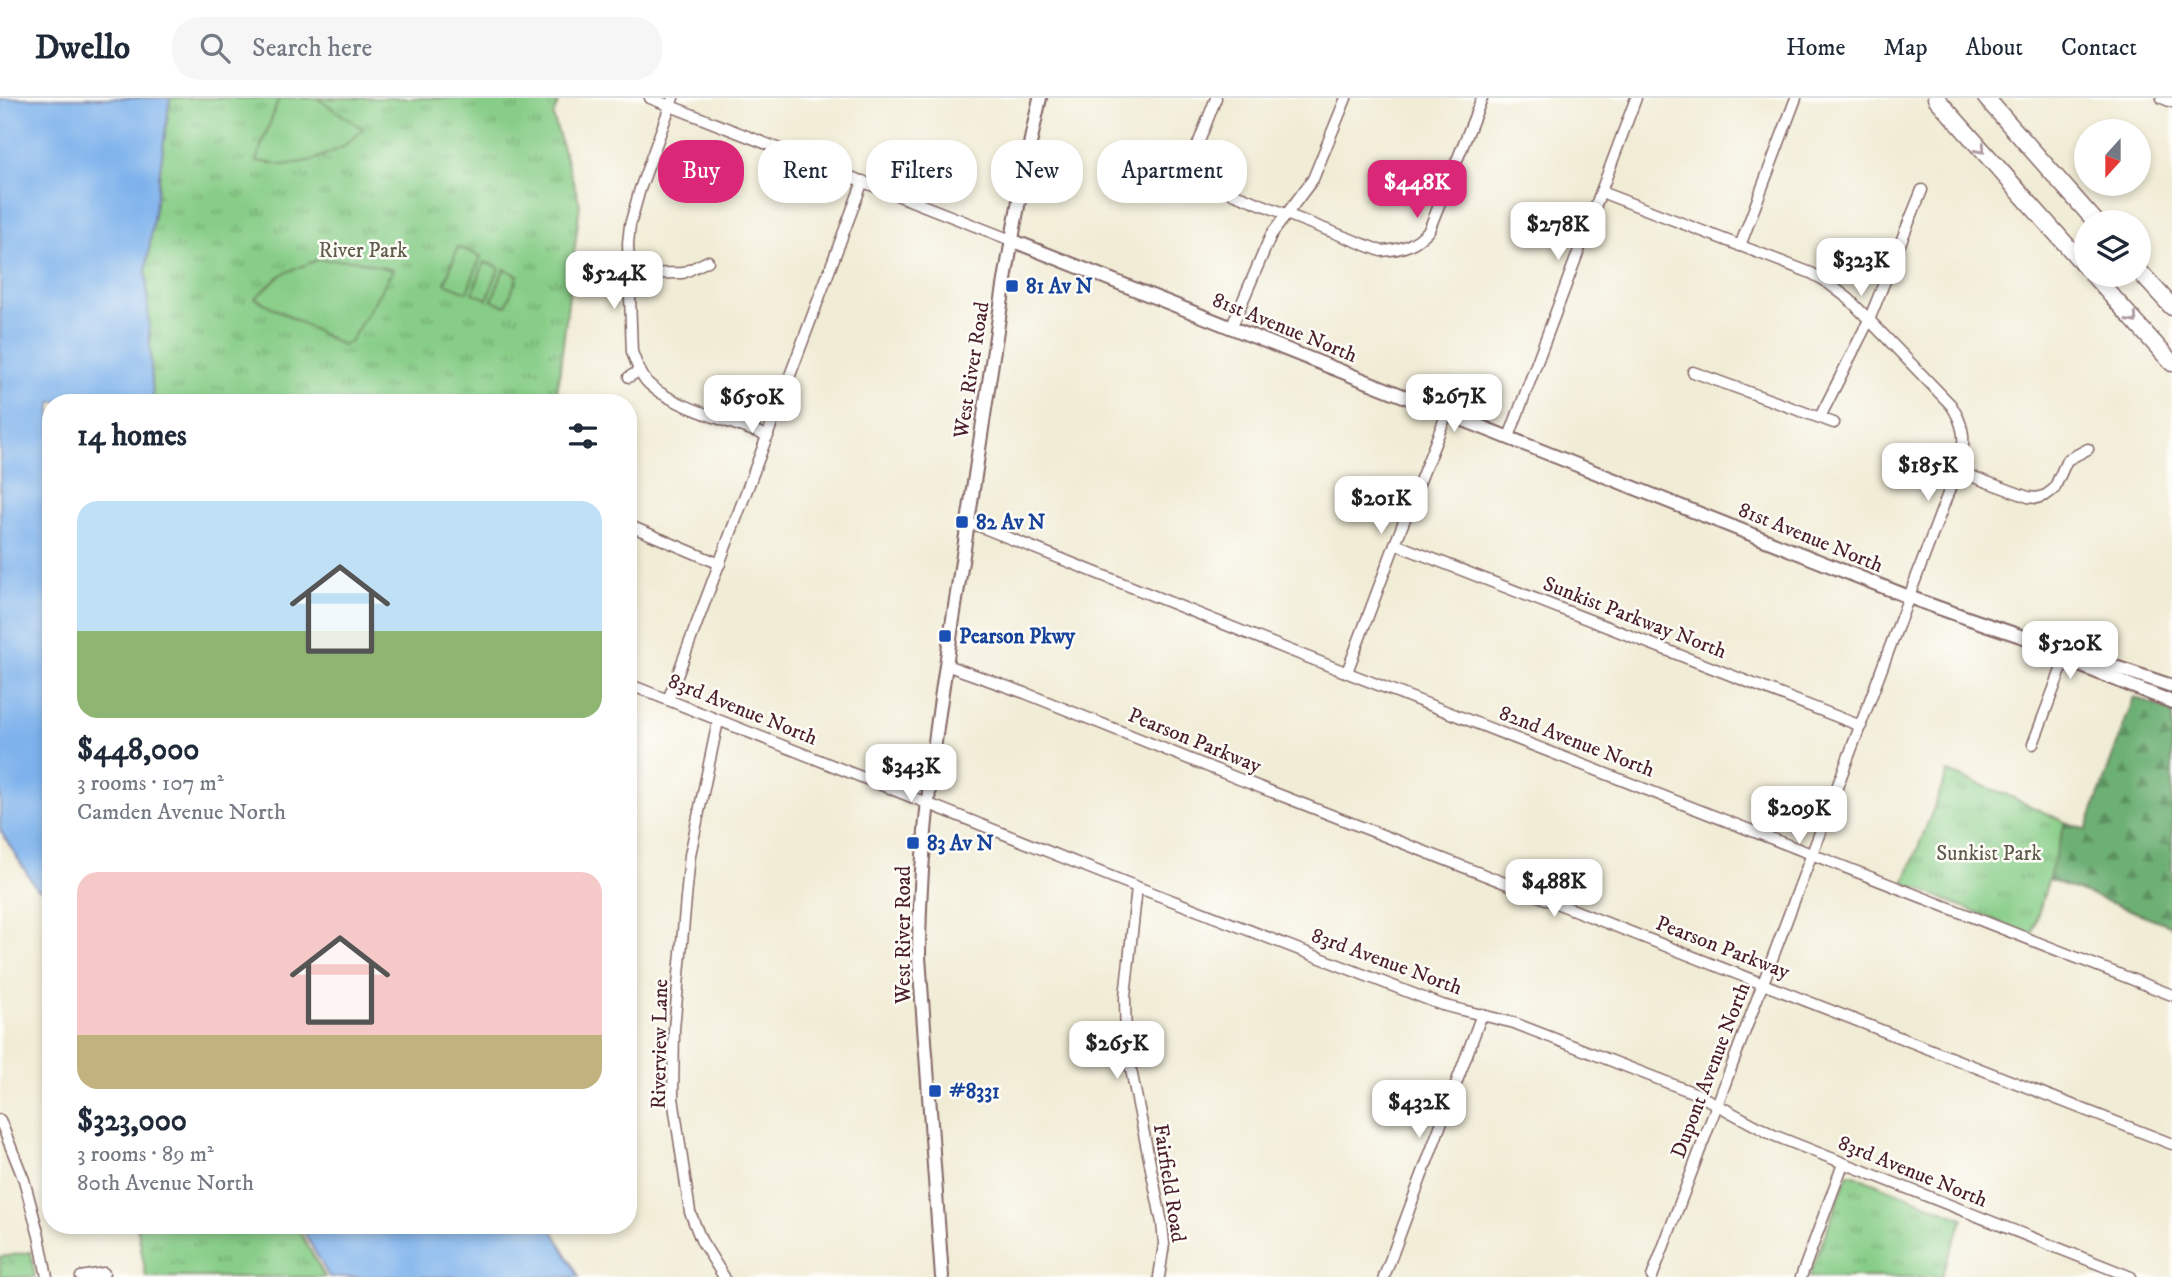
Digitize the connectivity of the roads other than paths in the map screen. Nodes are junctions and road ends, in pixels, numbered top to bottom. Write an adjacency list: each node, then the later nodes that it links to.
1 (650, 98): 11 (street, 81st Avenue North)
2 (1040, 98): 18 (street, West River Road)
3 (1216, 98): 17 (street)
4 (1346, 98): 17 (street)
5 (1482, 98): 17 (street)
6 (1636, 98): 15 (street)
7 (1796, 98): 19 (street)
8 (1936, 98): 20 (highway, one-way to 20)
9 (1986, 98): 16 (highway)
10 (2162, 98): 12 (street)
11 (671, 102): 13 (street, 81st Avenue North); 22 (street)
12 (2172, 102)
13 (863, 181): 18 (street, 81st Avenue North); 35 (street)
14 (1922, 190): 26 (street)
15 (1601, 192): 19 (street); 36 (street)
16 (2085, 210)
17 (1286, 214): 27 (street)
18 (1011, 240): 27 (street, 81st Avenue North); 39 (street, West River Road)
19 (1740, 246): 26 (street)
20 (2074, 253)
21 (708, 261): 22 (street)
22 (629, 274): 29 (street)
23 (2151, 284): 25 (highway)
24 (2104, 287): 28 (highway, one-way to 28)
25 (2172, 307)
26 (1869, 320): 33 (street); 38 (street, Dupont Avenue North)
27 (1232, 326): 32 (street, 81st Avenue North)
28 (2172, 363)
29 (639, 370): 31 (street); 35 (street)
30 (1693, 372): 33 (street)
31 (629, 377)
32 (1447, 413): 36 (street, 81st Avenue North); 41 (street)
33 (1820, 417): 34 (street)
34 (1834, 423)
35 (768, 436): 42 (street)
36 (1509, 437): 43 (street, 81st Avenue North)
37 (2088, 449): 38 (street)
38 (1957, 471): 43 (street, Dupont Avenue North)
39 (968, 524): 45 (street, West River Road); 46 (street, 82nd Avenue North)
40 (637, 528): 42 (street)
41 (1395, 544): 46 (street); 52 (street, Sunkist Parkway North)
42 (720, 564): 49 (street)
43 (1909, 597): 44 (street, 81st Avenue North); 52 (street, Dupont Avenue North)
44 (2066, 655): 47 (street, 81st Avenue North); 50 (street, 81st Avenue North); 53 (street)
45 (946, 665): 54 (street, West River Road); 57 (street, Pearson Parkway)
46 (1347, 672): 55 (street, 82nd Avenue North)
47 (2172, 686)
48 (637, 688): 49 (street, 83rd Avenue North)
49 (668, 700): 51 (street, 83rd Avenue North)
50 (2172, 702)
51 (718, 721): 54 (street, 83rd Avenue North); 69 (street, Riverview Lane)
52 (1861, 726): 55 (street, Dupont Avenue North)
53 (2033, 744)
54 (928, 803): 56 (street, 83rd Avenue North); 70 (street, West River Road)
55 (1813, 854): 57 (street, Dupont Avenue North); 58 (street, 82nd Avenue North)
56 (1137, 887): 59 (street, 83rd Avenue North); 71 (street, Fairfield Road)
57 (1763, 984): 60 (street, Dupont Avenue North); 62 (street, Pearson Parkway)
58 (2172, 995)
59 (1482, 1014): 60 (street, 83rd Avenue North); 72 (street)
60 (1717, 1105): 65 (street, 83rd Avenue North); 73 (street, Dupont Avenue North)
61 (0, 1120): 63 (street)
62 (2172, 1144)
63 (12, 1151): 64 (street); 67 (street)
64 (0, 1156)
65 (1843, 1164): 74 (street); 75 (street, 83rd Avenue North)
66 (104, 1273): 68 (street)
67 (47, 1277)
68 (81, 1277)
69 (723, 1277)
70 (942, 1277)
71 (1159, 1277)
72 (1384, 1277)
73 (1652, 1277)
74 (1801, 1277)
75 (2131, 1277)

